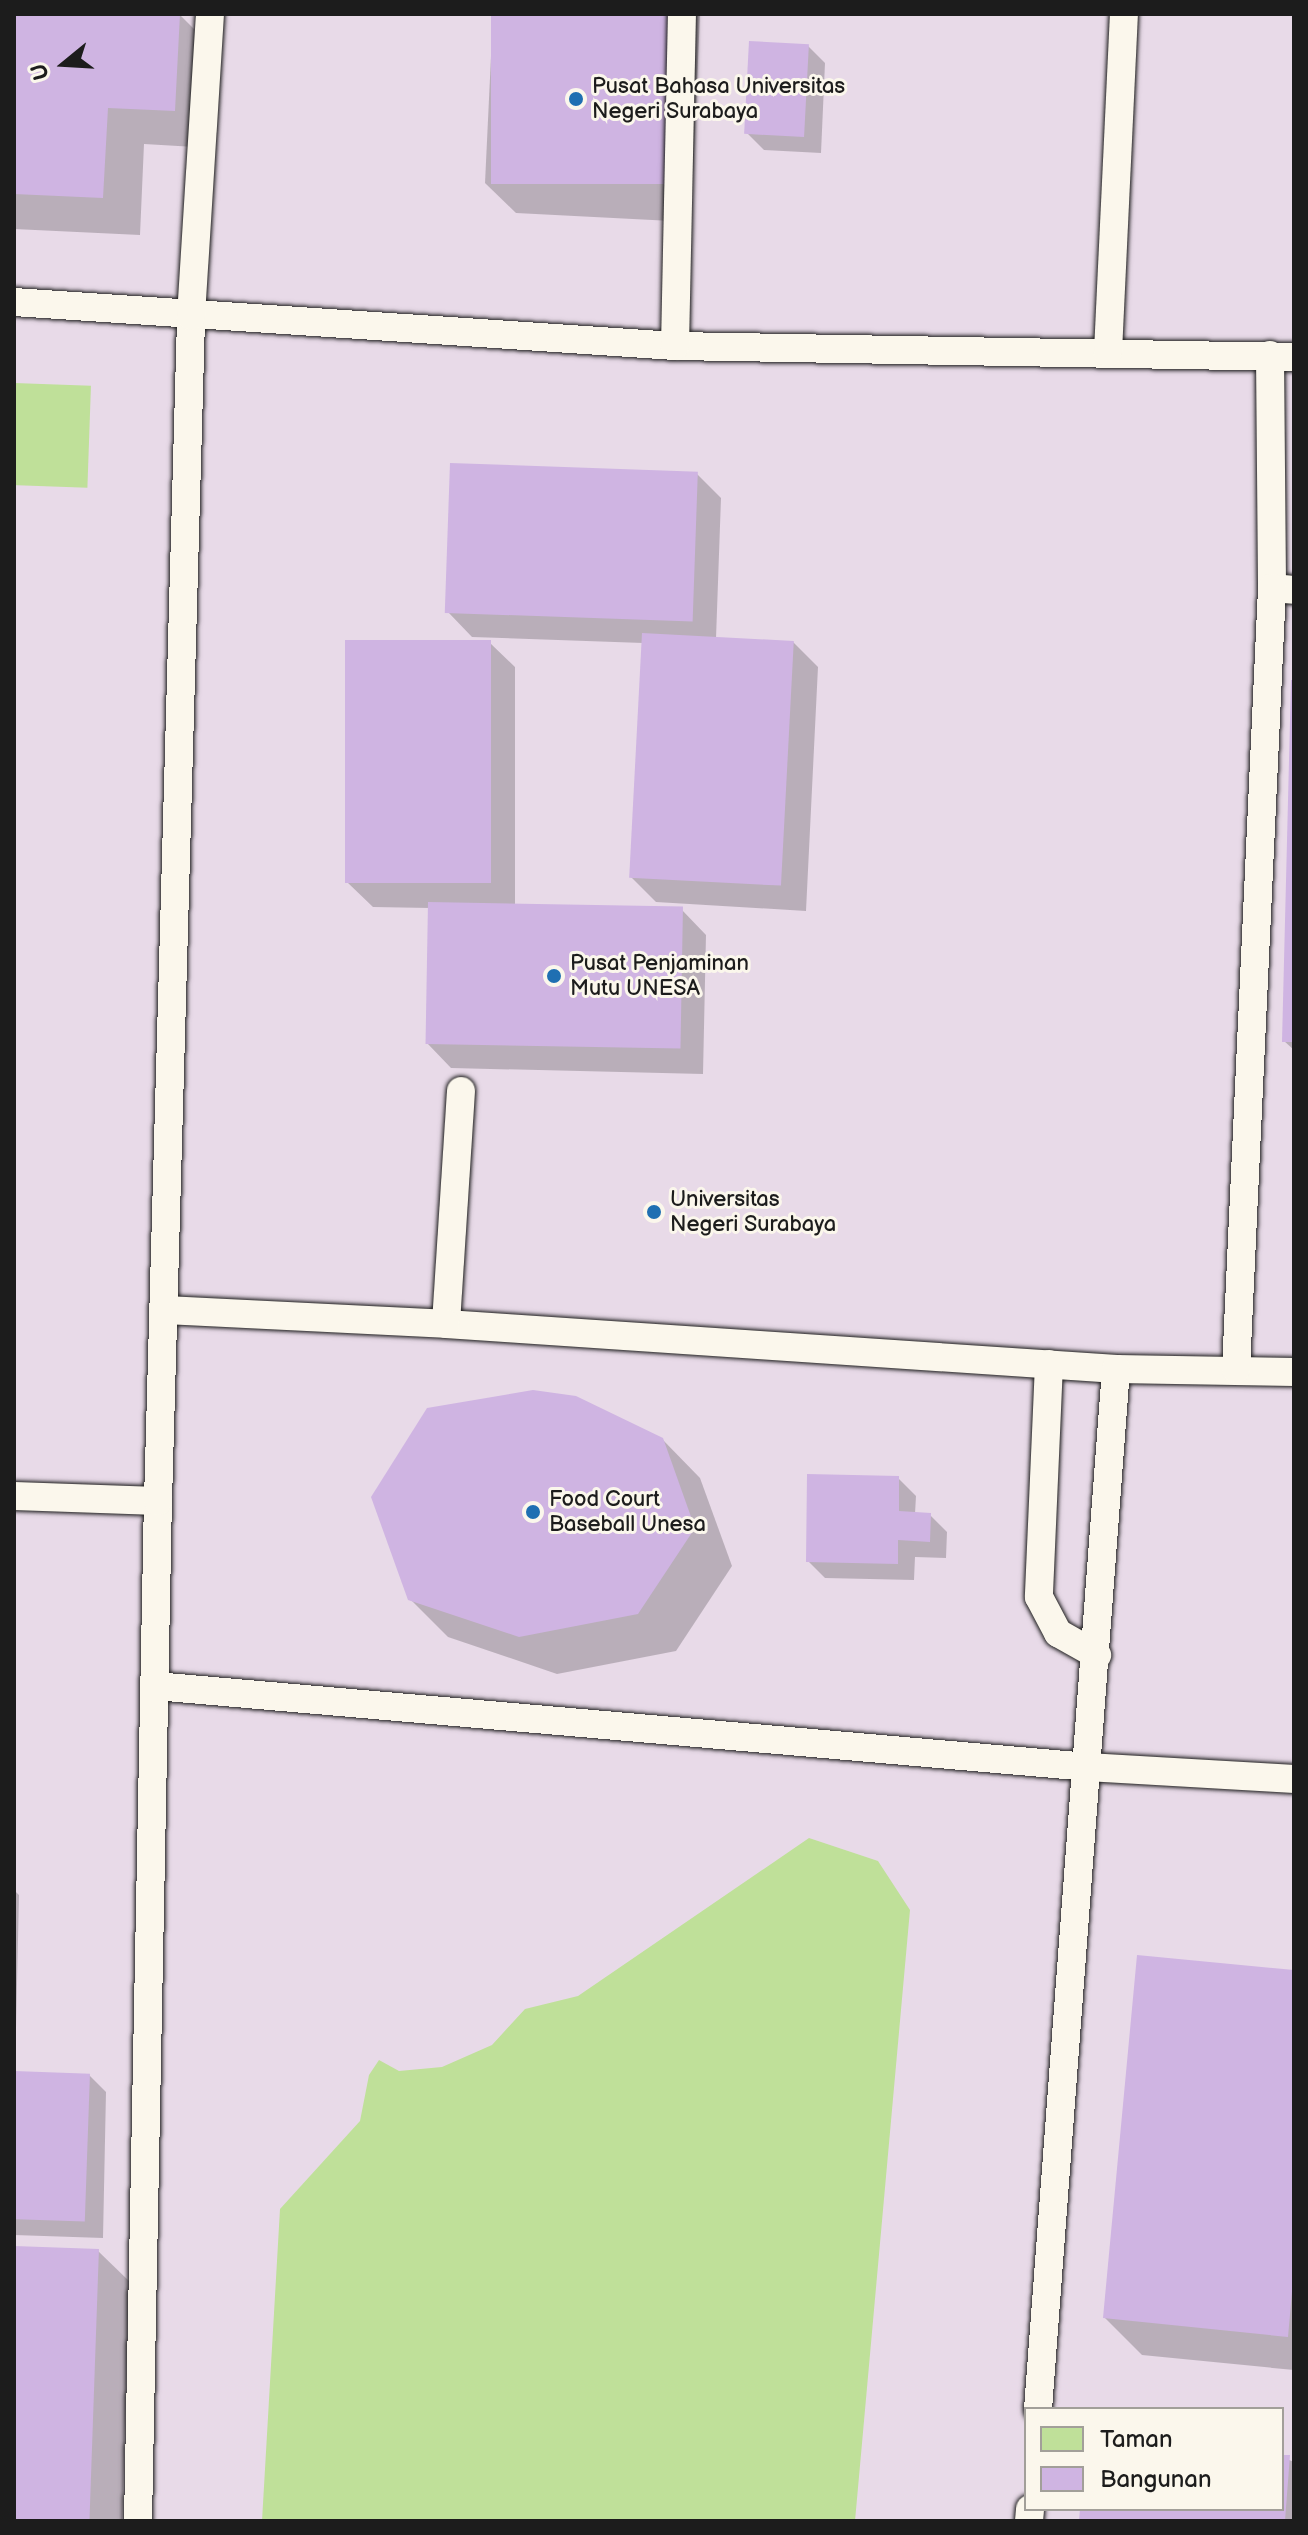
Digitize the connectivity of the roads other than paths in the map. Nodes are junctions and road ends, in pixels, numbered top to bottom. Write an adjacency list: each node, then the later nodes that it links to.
1 (210, 14): 5 (lane)
2 (682, 14): 6 (lane)
3 (1124, 14): 7 (lane)
4 (14, 302): 5 (lane)
5 (191, 316): 6 (lane); 11 (lane)
6 (675, 346): 7 (lane)
7 (1108, 352): 8 (lane)
8 (1282, 356): 9 (lane)
9 (1283, 589): 15 (lane)
10 (461, 1091): 12 (lane)
11 (164, 1310): 12 (lane); 18 (lane)
12 (446, 1324): 13 (lane)
13 (1049, 1364): 14 (lane); 19 (lane)
14 (1116, 1369): 15 (lane); 19 (lane)
15 (1236, 1369): 16 (lane)
16 (1294, 1372)
17 (14, 1496): 18 (lane)
18 (158, 1501): 20 (lane)
19 (1097, 1655): 21 (lane)
20 (155, 1686): 21 (lane); 24 (lane)
21 (1088, 1767): 22 (lane); 23 (lane)
22 (1294, 1779)
23 (1038, 2407)
24 (138, 2521)

